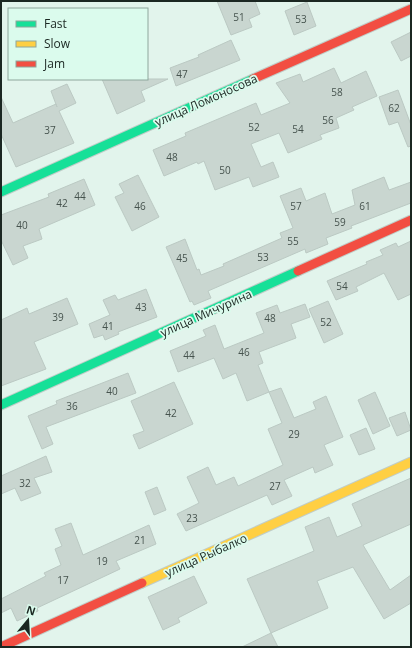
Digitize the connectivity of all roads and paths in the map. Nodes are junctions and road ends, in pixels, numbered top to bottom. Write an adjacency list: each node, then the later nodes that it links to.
1 (411, 9): 2 (street, улица Ломоносова)
2 (1, 192)
3 (411, 220): 4 (street, улица Мичурина)
4 (1, 405)
5 (411, 462): 6 (street, улица Рыбалко)
6 (1, 647)

